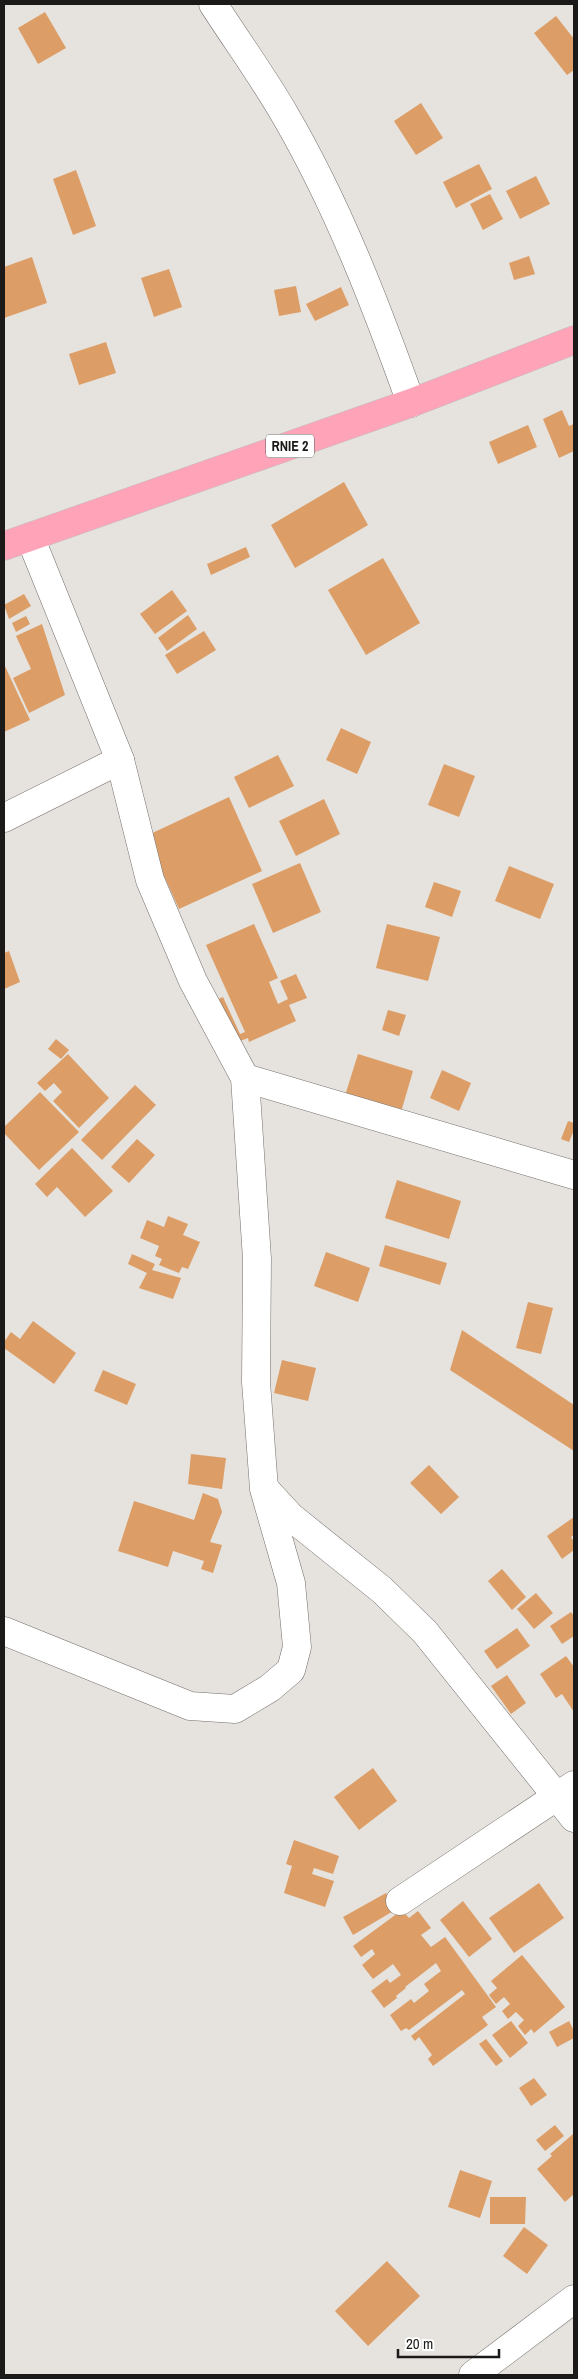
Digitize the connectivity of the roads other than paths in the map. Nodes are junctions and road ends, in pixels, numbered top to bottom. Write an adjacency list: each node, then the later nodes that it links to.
1 (213, 4): 3 (street)
2 (574, 340): 3 (highway, RNIE 2 / RNIE 2)
3 (411, 403): 4 (highway, RNIE 2 / RNIE 2)
4 (30, 537): 5 (highway, RNIE 2 / RNIE 2); 6 (street)
5 (4, 546)
6 (120, 760): 7 (street); 8 (street)
7 (4, 818)
8 (245, 1078): 9 (street); 10 (street)
9 (574, 1176)
10 (264, 1489): 11 (street); 12 (street)
11 (4, 1631)
12 (569, 1800): 13 (street)
13 (400, 1901)
14 (574, 2299): 15 (street)
15 (473, 2375)

